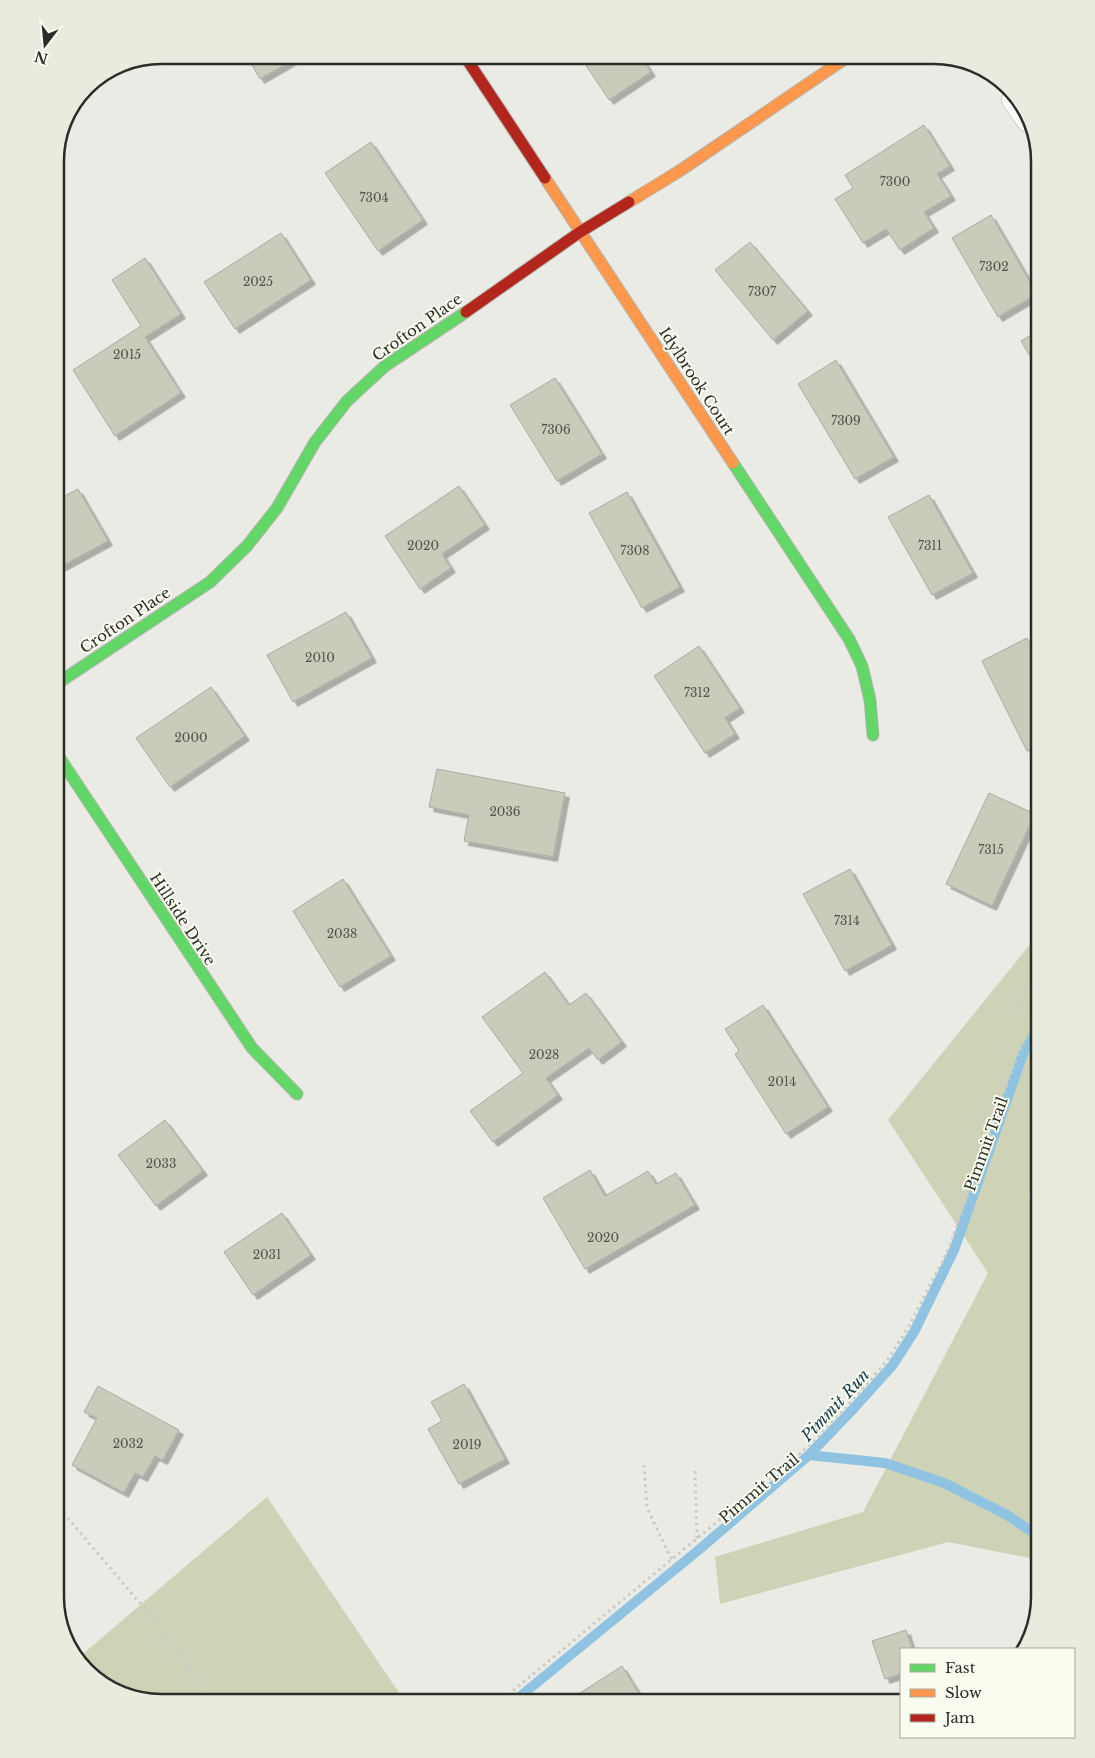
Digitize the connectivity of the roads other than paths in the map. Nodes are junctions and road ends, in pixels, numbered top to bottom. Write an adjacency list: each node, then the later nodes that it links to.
1 (470, 64): 3 (street, Idylbrook Court)
2 (837, 64): 3 (street, Crofton Place)
3 (580, 232): 4 (street, Crofton Place); 5 (street, Idylbrook Court)
4 (64, 678)
5 (873, 735)
6 (64, 765): 7 (street, Hillside Drive)
7 (297, 1094)

